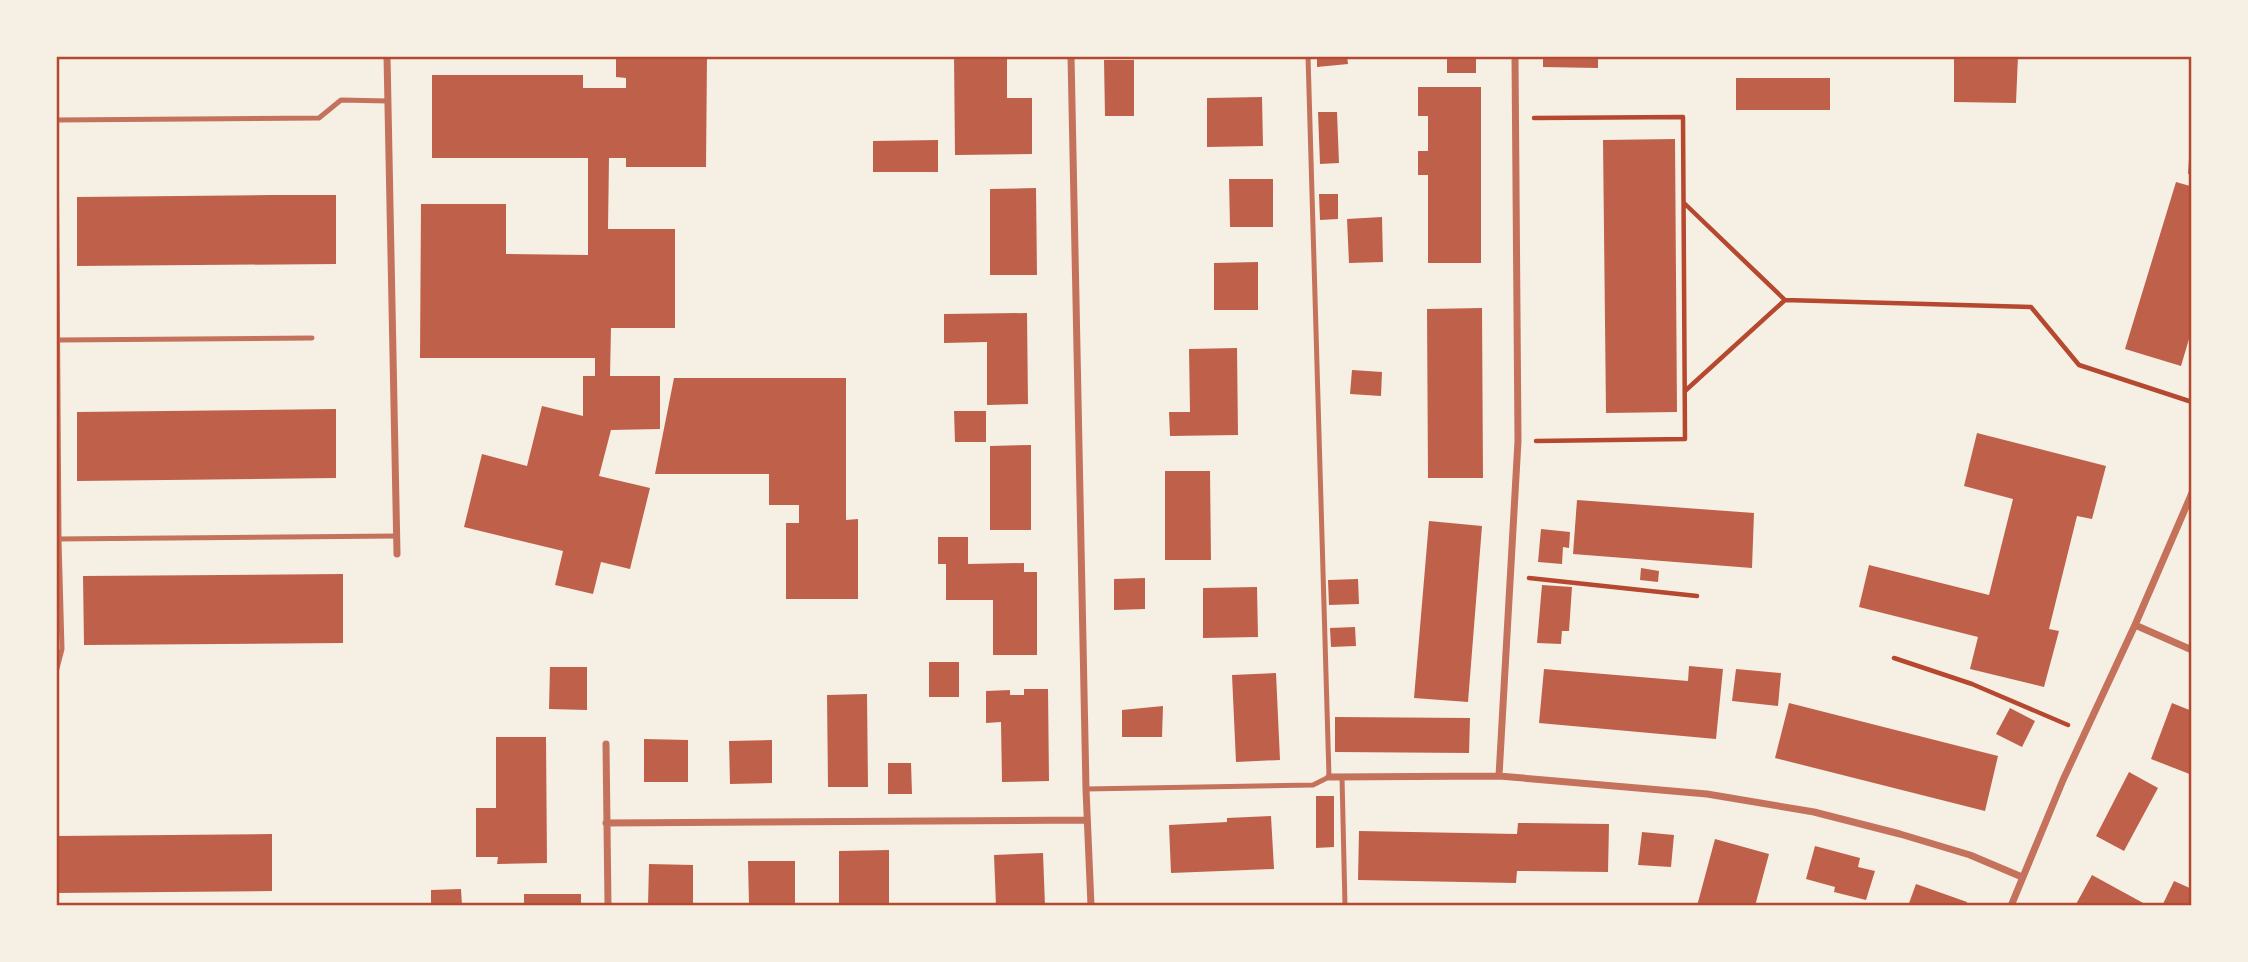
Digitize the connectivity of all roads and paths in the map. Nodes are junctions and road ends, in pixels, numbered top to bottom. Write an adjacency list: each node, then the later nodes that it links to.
1 (387, 56): 6 (street)
2 (1071, 56): 31 (street)
3 (1308, 56): 29 (lane)
4 (1515, 56): 7 (street)
5 (56, 64): 8 (path)
6 (388, 101): 8 (lane); 17 (street)
7 (1515, 118): 9 (path); 15 (street)
8 (56, 120): 12 (lane)
9 (1683, 202): 10 (path); 13 (path)
10 (1784, 299): 13 (path); 14 (path)
11 (312, 338): 12 (lane)
12 (58, 340): 18 (lane)
13 (1685, 391): 15 (path)
14 (2192, 402)
15 (1518, 441): 20 (street)
16 (2192, 493): 22 (street)
17 (397, 536): 18 (lane); 19 (street)
18 (57, 539): 25 (lane)
19 (397, 554)
20 (1511, 576): 21 (path); 28 (street)
21 (1697, 596)
22 (2135, 625): 23 (street); 26 (street)
23 (2192, 650)
24 (1894, 658): 26 (path)
25 (56, 672)
26 (2085, 732): 34 (street)
27 (606, 744): 33 (street)
28 (1499, 776): 30 (street); 34 (street)
29 (1329, 777): 30 (street); 31 (lane)
30 (1342, 777): 37 (lane)
31 (1086, 789): 32 (street)
32 (1087, 820): 33 (street); 36 (street)
33 (606, 823): 35 (street)
34 (2022, 877): 38 (street)
35 (608, 906)
36 (1091, 906)
37 (1345, 906)
38 (2011, 906)

